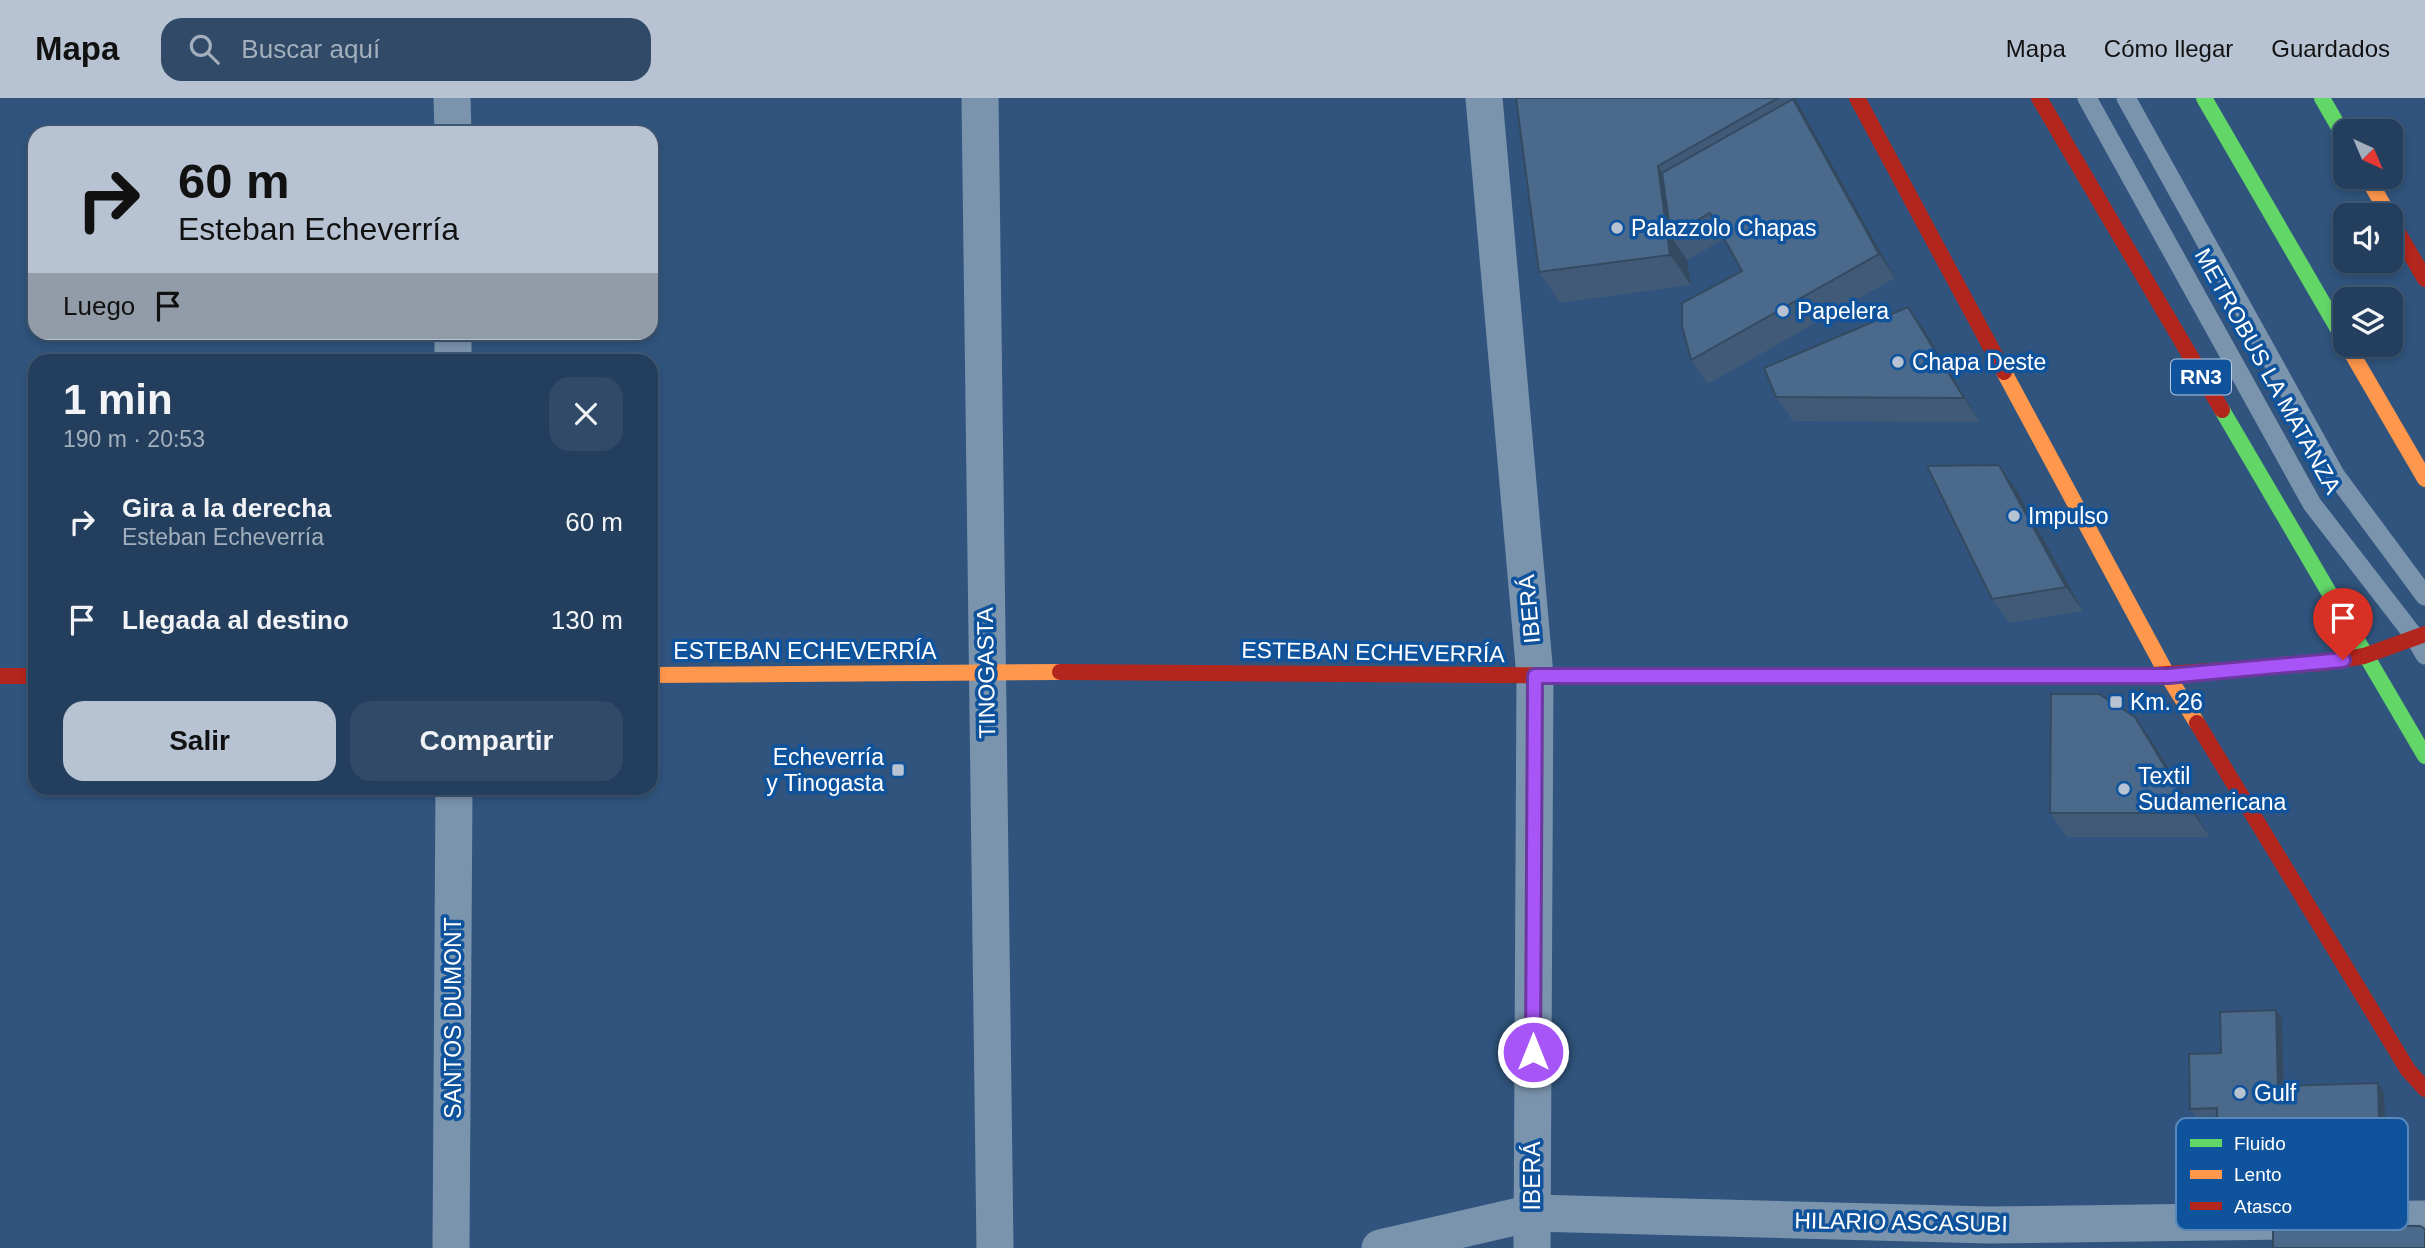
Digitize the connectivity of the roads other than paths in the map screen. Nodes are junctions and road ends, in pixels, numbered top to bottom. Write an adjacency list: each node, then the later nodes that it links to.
1 (453, 98): 11 (street)
2 (980, 98): 21 (street, TINOGASTA)
3 (1484, 98): 25 (street, IBERÁ)
4 (1857, 98): 26 (main road)
5 (2039, 98): 20 (main road, RN3)
6 (2087, 98): 18 (lane, METROBUS LA MATANZA)
7 (2126, 98): 17 (lane, METROBUS LA MATANZA)
8 (2204, 98): 14 (main road)
9 (2322, 98): 10 (main road)
10 (2334, 119)
11 (453, 126)
12 (2403, 240): 13 (main road)
13 (2425, 279)
14 (2333, 321)
15 (2354, 357): 16 (main road)
16 (2425, 480)
17 (2425, 596)
18 (2420, 635): 19 (lane, METROBUS LA MATANZA); 20 (main road, ESTEBAN ECHEVERRÍA)
19 (2425, 655)
20 (2364, 656): 26 (main road, ESTEBAN ECHEVERRÍA); 27 (main road, RN3)
21 (986, 671): 22 (main road, ESTEBAN ECHEVERRÍA); 25 (main road, ESTEBAN ECHEVERRÍA); 34 (street, TINOGASTA)
22 (658, 675)
23 (0, 676): 24 (main road)
24 (28, 676)
25 (1535, 676): 26 (main road, ESTEBAN ECHEVERRÍA); 31 (street, IBERÁ)
26 (2168, 676): 29 (main road)
27 (2425, 756)
28 (454, 795): 33 (street, SANTOS DUMONT)
29 (2425, 1089)
30 (2176, 1229): 32 (street, HILARIO ASCASUBI)
31 (1532, 1231): 32 (street, HILARIO ASCASUBI); 35 (street, HILARIO ASCASUBI)
32 (1988, 1236)
33 (451, 1248)
34 (995, 1248)
35 (1380, 1248)

